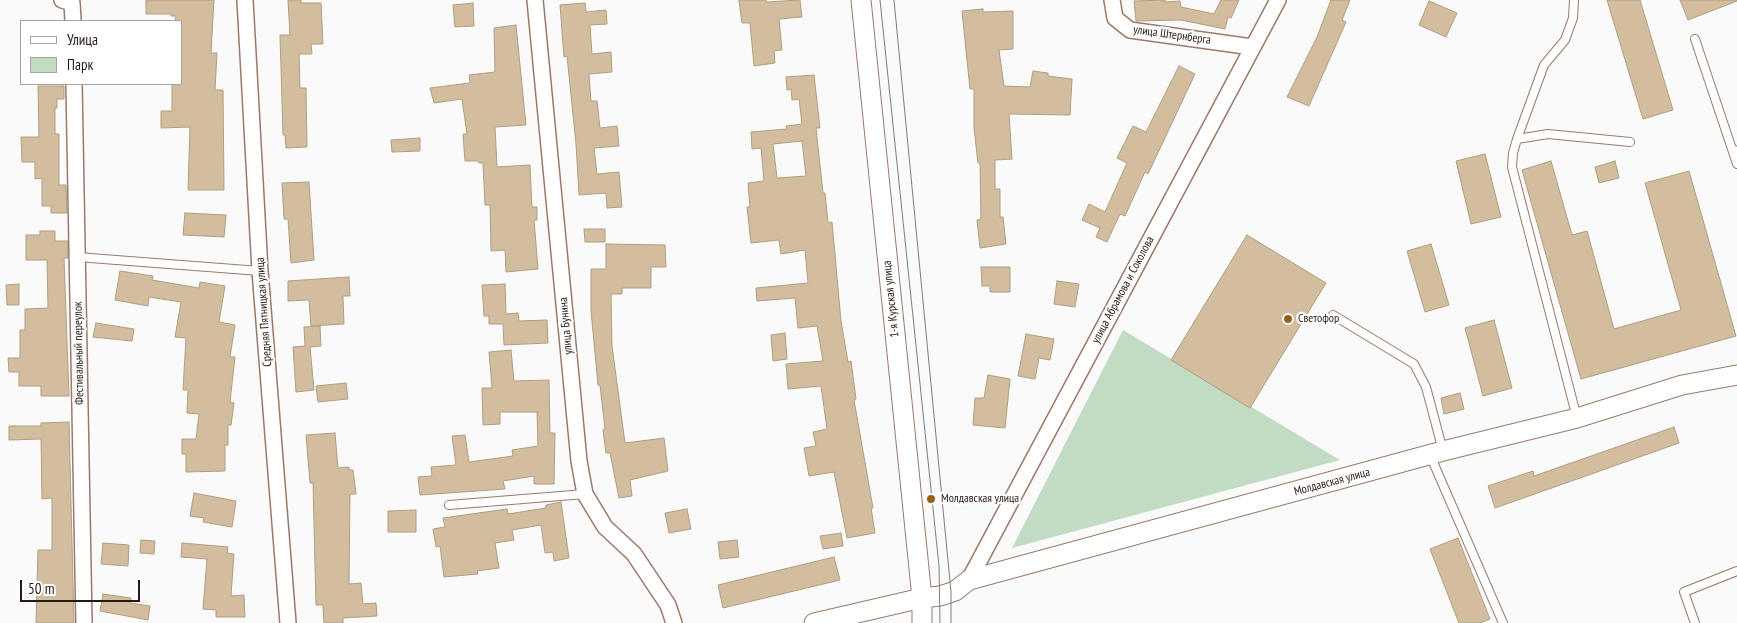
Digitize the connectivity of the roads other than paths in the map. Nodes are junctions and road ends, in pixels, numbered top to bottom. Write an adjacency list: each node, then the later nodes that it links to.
1 (62, 0): 8 (street)
2 (245, 0): 17 (street, Средняя Пятницкая улица)
3 (535, 0): 22 (street, улица Бунина)
4 (861, 0): 26 (street, 1-я Курская улица)
5 (1112, 0): 10 (street, улица Штернберга)
6 (1278, 0): 10 (street, улица Абрамова и Соколова)
7 (1574, 0): 12 (lane)
8 (73, 20)
9 (1695, 39): 14 (lane)
10 (1252, 47): 25 (street, улица Абрамова и Соколова)
11 (74, 85): 16 (street, Фестивальный переулок)
12 (1517, 139): 13 (lane); 20 (lane)
13 (1630, 142)
14 (1734, 150): 15 (lane)
15 (1737, 164)
16 (77, 257): 17 (lane); 27 (street, Фестивальный переулок)
17 (260, 271): 28 (street, Средняя Пятницкая улица)
18 (1333, 315): 21 (lane)
19 (1737, 375): 20 (street, Молдавская улица)
20 (1578, 418): 21 (street, Молдавская улица)
21 (1437, 453): 25 (street, Молдавская улица); 32 (lane)
22 (585, 494): 23 (lane); 29 (street, улица Бунина)
23 (449, 505)
24 (1737, 571): 33 (lane)
25 (969, 580): 26 (street, Молдавская улица)
26 (922, 598): 30 (street, Молдавская улица); 31 (street)
27 (84, 623)
28 (288, 623)
29 (674, 623)
30 (814, 623)
31 (922, 623)
32 (1503, 623)
33 (1695, 623)

